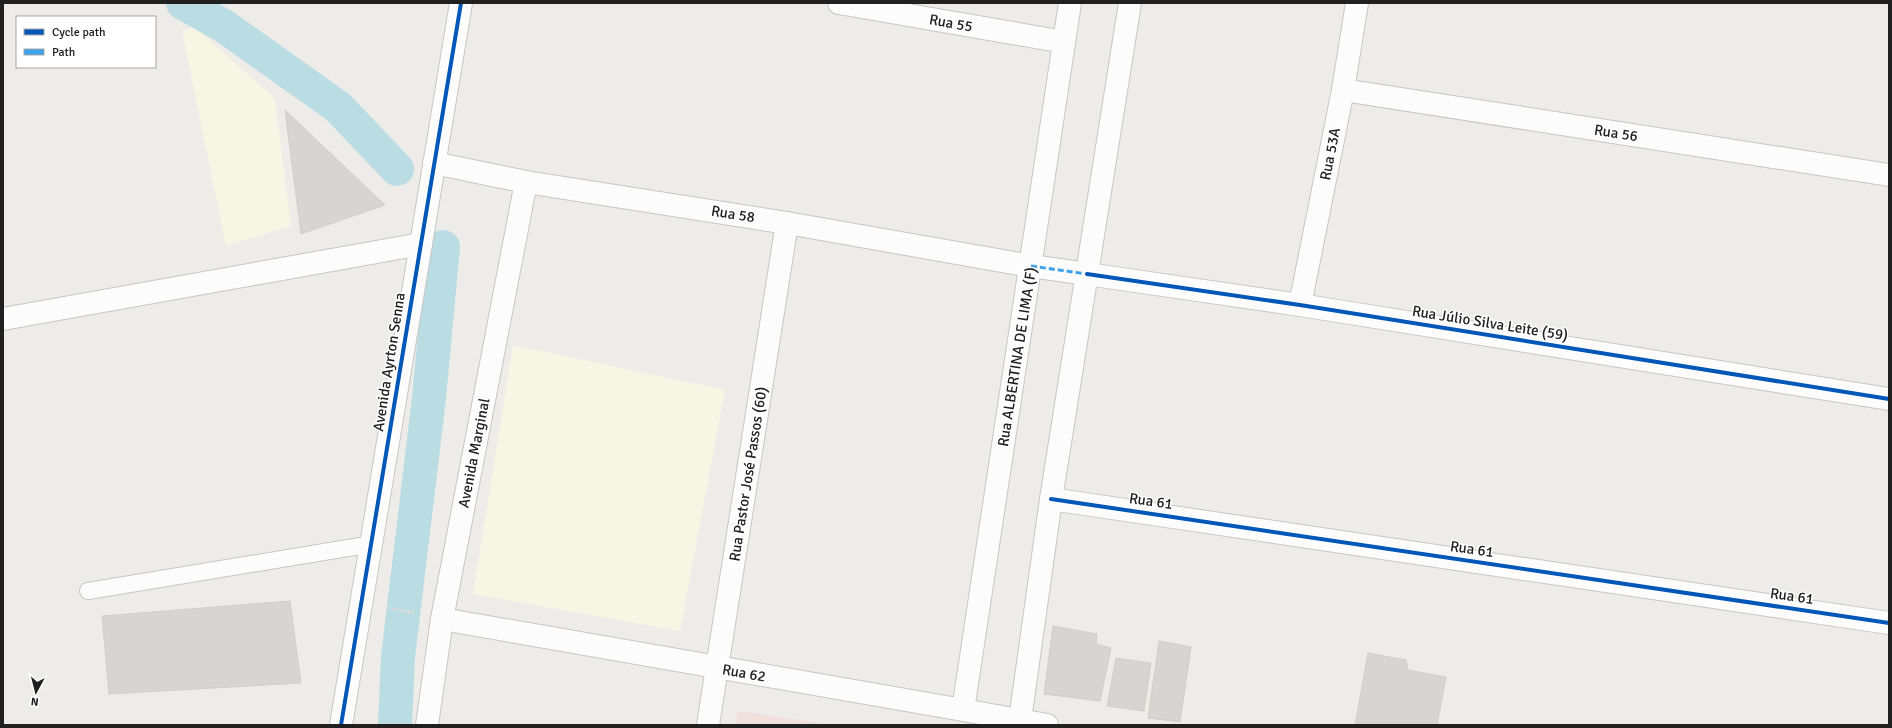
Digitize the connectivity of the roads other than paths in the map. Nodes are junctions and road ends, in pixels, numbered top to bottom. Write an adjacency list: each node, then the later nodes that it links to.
1 (461, 3): 8 (street, Avenida Ayrton Senna)
2 (839, 3): 6 (street, Rua 55)
3 (1070, 3): 6 (street, Rua ALBERTINA DE LIMA (F))
4 (1130, 3): 14 (street)
5 (1357, 3): 7 (street, Rua 53A)
6 (1064, 42): 13 (street, Rua ALBERTINA DE LIMA (F))
7 (1343, 90): 9 (street, Rua 56); 15 (street, Rua 53A)
8 (434, 163): 10 (street, Rua 58); 12 (street, Avenida Ayrton Senna)
9 (1889, 175)
10 (526, 182): 11 (street, Rua 58); 21 (street, Avenida Marginal)
11 (787, 223): 13 (street, Rua 58); 23 (street, Rua Pastor José Passos (60))
12 (421, 244): 16 (street); 19 (street, Avenida Ayrton Senna)
13 (1031, 266): 14 (street, Rua 58); 24 (street, Rua ALBERTINA DE LIMA (F))
14 (1087, 274): 15 (street, Rua Júlio Silva Leite (59)); 18 (street)
15 (1300, 305): 17 (street, Rua Júlio Silva Leite (59))
16 (3, 319)
17 (1889, 399)
18 (1051, 499): 22 (street, Rua 61); 25 (street)
19 (372, 544): 20 (lane); 26 (street, Avenida Ayrton Senna)
20 (88, 592)
21 (442, 619): 23 (street, Rua 62); 27 (street, Avenida Marginal)
22 (1889, 623)
23 (718, 669): 24 (street, Rua 62); 28 (street, Rua Pastor José Passos (60))
24 (963, 710): 25 (street, Rua 62)
25 (1020, 720): 29 (street, Rua 62)
26 (341, 725)
27 (427, 725)
28 (708, 725)
29 (1047, 725)

